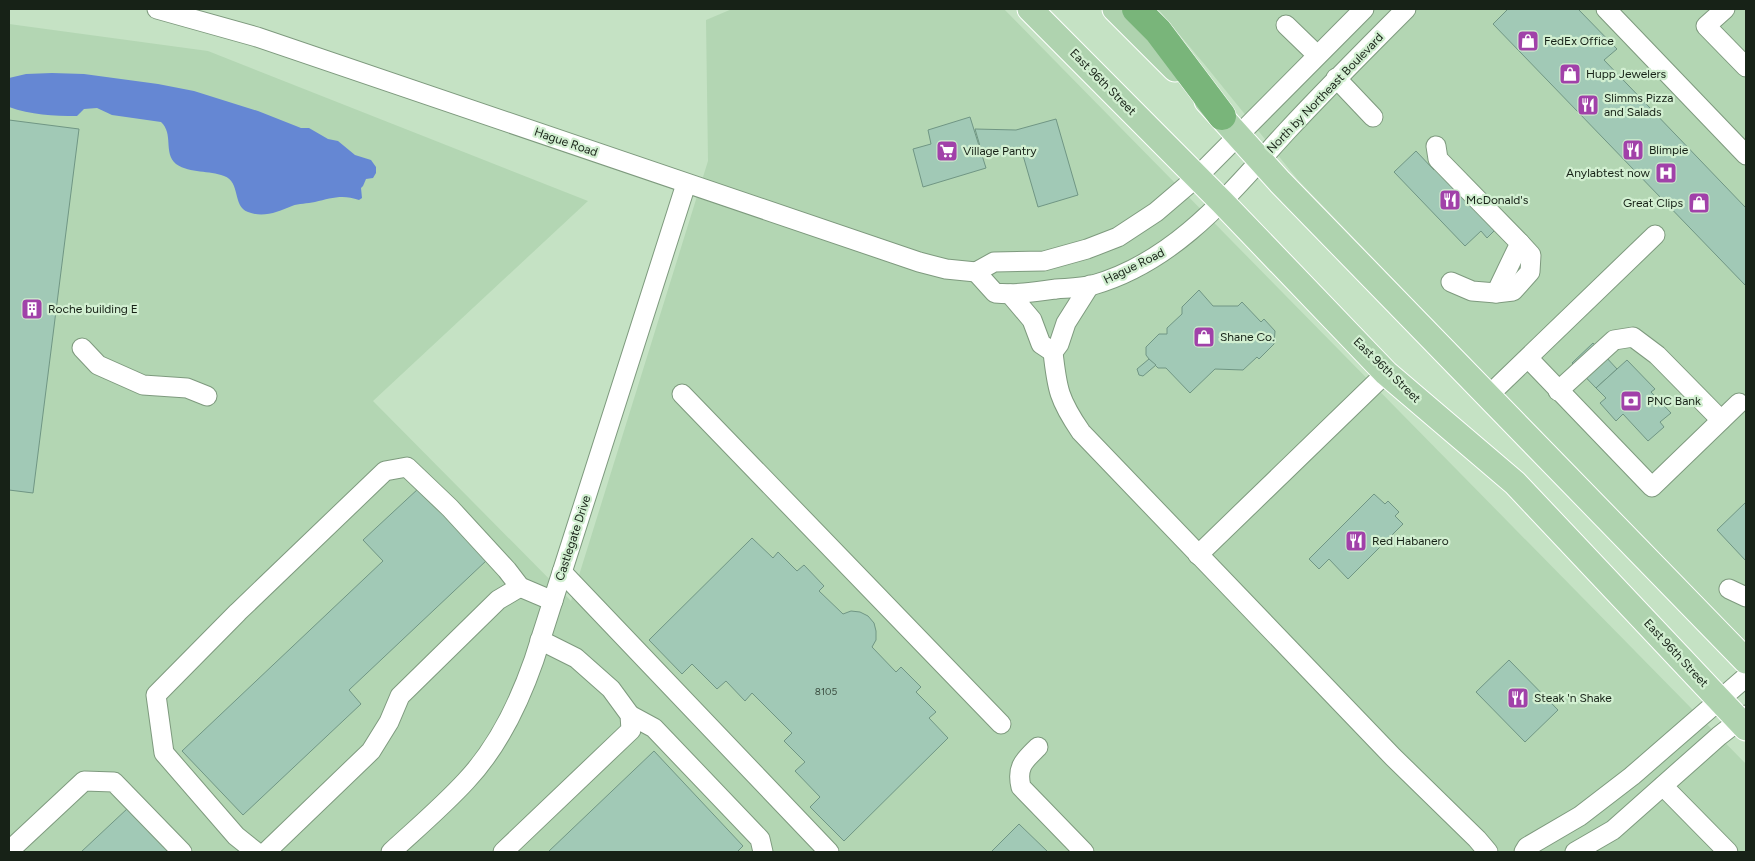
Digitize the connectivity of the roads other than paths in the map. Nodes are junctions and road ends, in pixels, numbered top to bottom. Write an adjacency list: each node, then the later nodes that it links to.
1 (158, 9): 19 (street, Hague Road)
2 (1030, 9): 18 (main road, East 96th Street)
3 (1115, 9): 14 (main road)
4 (1136, 9): 14 (highway)
5 (1364, 9): 10 (street)
6 (1406, 9): 12 (street, North by Northeast Boulevard)
7 (1606, 9): 16 (street)
8 (1725, 9): 11 (street)
9 (1286, 26): 10 (street)
10 (1317, 56): 14 (street)
11 (1746, 67)
12 (1336, 78): 13 (street); 17 (street, North by Northeast Boulevard)
13 (1373, 117)
14 (1230, 126): 17 (main road); 18 (street, Hague Road)
15 (1436, 146): 23 (street)
16 (1746, 155)
17 (1253, 169): 20 (street, Hague Road); 32 (main road)
18 (1197, 177): 20 (main road, East 96th Street); 22 (street, Hague Road)
19 (686, 184): 22 (street, Hague Road); 37 (street, Castlegate Drive)
20 (1222, 202): 24 (street, Hague Road); 29 (main road, East 96th Street)
21 (1655, 235): 28 (street)
22 (976, 272): 25 (street, Hague Road)
23 (1451, 282)
24 (1090, 285): 25 (street, Hague Road); 27 (street)
25 (1010, 294): 27 (street)
26 (82, 348): 33 (street)
27 (1053, 352): 36 (street)
28 (1528, 358): 30 (street); 32 (street)
29 (1386, 373): 36 (street); 45 (main road, East 96th Street)
30 (1558, 391): 35 (street); 35 (street)
31 (682, 394): 48 (street)
32 (1489, 395): 43 (main road)
33 (207, 396)
34 (1738, 403): 35 (street)
35 (1721, 420)
36 (1198, 555): 60 (street)
37 (562, 572): 41 (street, Castlegate Drive); 58 (street)
38 (520, 587): 41 (street); 53 (street); 54 (street)
39 (1729, 589): 40 (street)
40 (1746, 598)
41 (552, 601): 42 (street, Castlegate Drive)
42 (540, 640): 46 (street); 55 (street, Castlegate Drive)
43 (1746, 661)
44 (1746, 677): 45 (street)
45 (1720, 700): 47 (main road, East 96th Street); 61 (street)
46 (630, 714): 56 (street); 57 (street)
47 (1744, 721): 50 (street)
48 (1001, 724)
49 (1038, 747): 59 (street)
50 (1663, 786): 62 (street); 63 (street)
51 (9, 851): 52 (street)
52 (182, 852)
53 (256, 852)
54 (266, 852)
55 (391, 852)
56 (503, 852)
57 (763, 852)
58 (829, 852)
59 (1084, 852)
60 (1488, 852)
61 (1524, 852)
62 (1575, 852)
63 (1728, 852)

